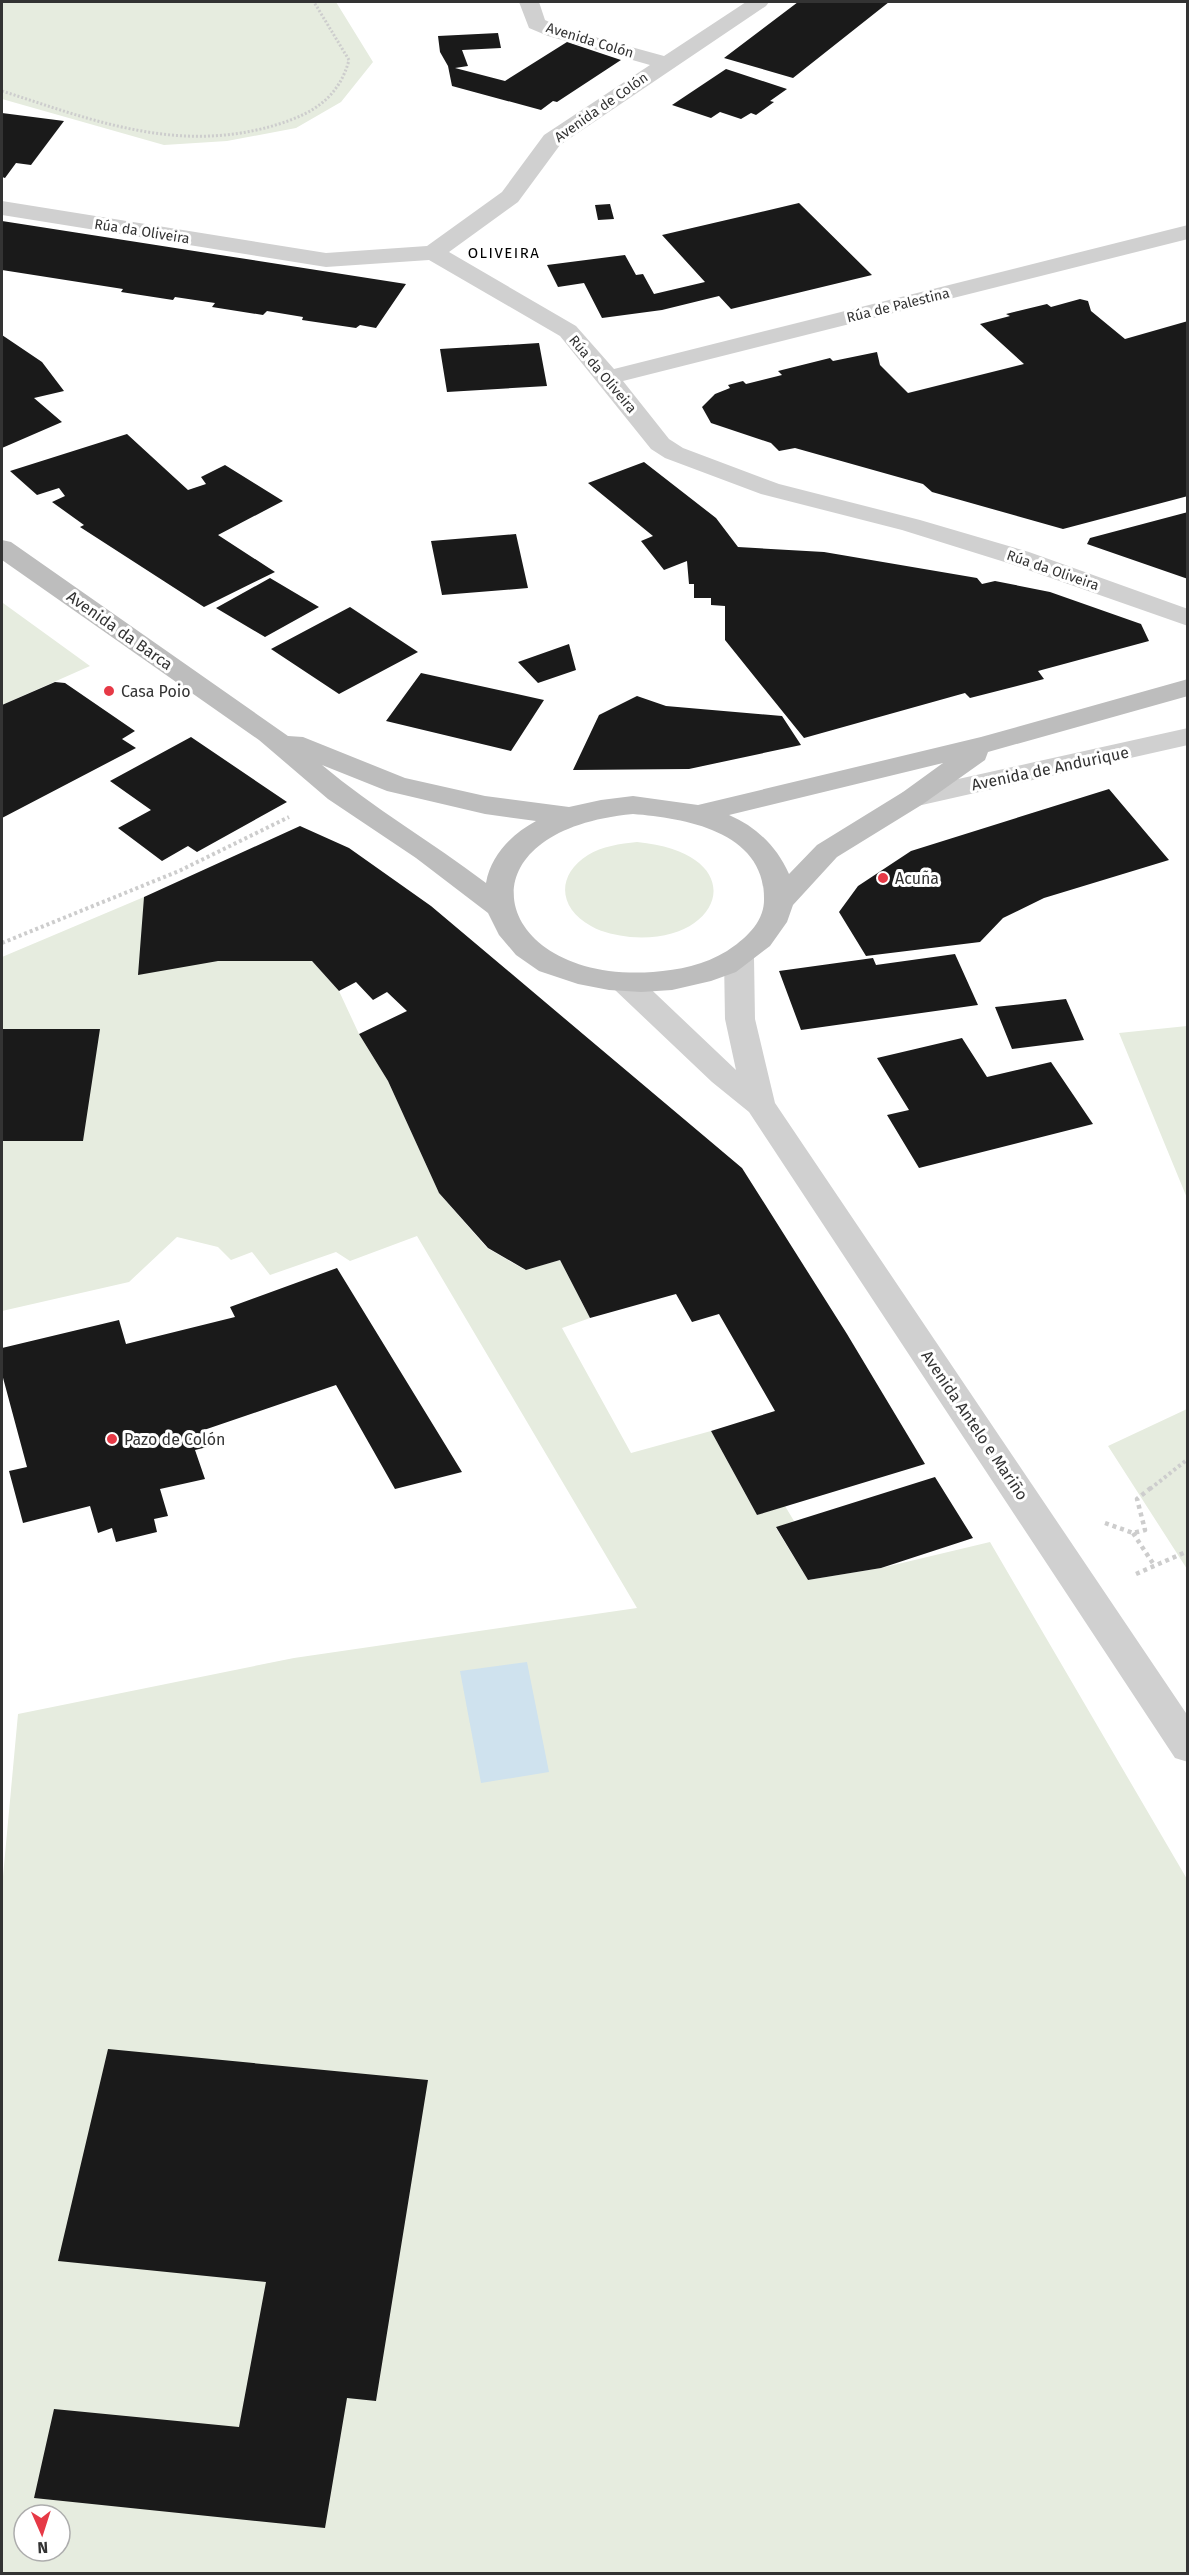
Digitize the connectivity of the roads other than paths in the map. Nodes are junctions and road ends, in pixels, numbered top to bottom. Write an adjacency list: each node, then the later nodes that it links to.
1 (529, 2): 3 (street, Avenida Colón)
2 (759, 2): 3 (street, Avenida de Colón)
3 (666, 63): 6 (street, Avenida de Colón)
4 (2, 208): 6 (street, Rúa da Oliveira)
5 (1188, 232): 7 (street, Rúa de Palestina)
6 (433, 254): 7 (street, Rúa da Oliveira)
7 (608, 378): 9 (street, Rúa da Oliveira)
8 (2, 548): 11 (main road, Avenida da Barca)
9 (1188, 618)
10 (1188, 687): 13 (main road)
11 (269, 734): 16 (main road); 18 (main road)
12 (1188, 736): 14 (street, Avenida de Andurique)
13 (988, 744): 14 (main road); 15 (main road)
14 (913, 798): 17 (main road)
15 (699, 814): 16 (main road); 17 (main road)
16 (568, 816): 18 (main road)
17 (779, 902): 19 (main road)
18 (499, 907): 20 (main road)
19 (738, 958): 20 (main road); 21 (street, Avenida Antelo e Mariño)
20 (626, 983): 21 (street, Avenida Antelo e Mariño)
21 (760, 1104): 22 (street, Avenida Antelo e Mariño)
22 (1188, 1747)

